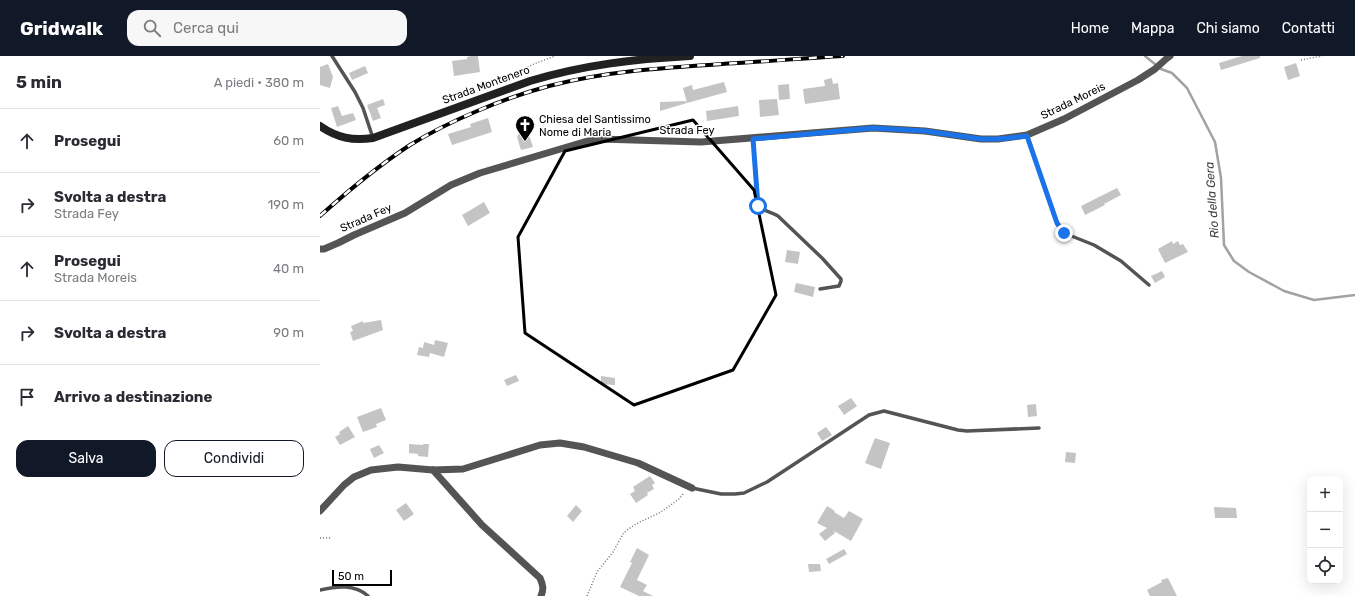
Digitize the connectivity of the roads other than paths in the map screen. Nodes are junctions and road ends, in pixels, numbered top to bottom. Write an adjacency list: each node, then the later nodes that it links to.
1 (332, 56): 6 (lane)
2 (690, 56): 6 (main road, Strada Montenero)
3 (1163, 61): 5 (street, Strada Moreis)
4 (320, 126): 6 (main road, Strada Montenero)
5 (1027, 136): 8 (street, Strada Moreis); 10 (lane)
6 (373, 138)
7 (753, 139): 8 (street, Strada Fey); 9 (street, Strada Fey); 11 (lane)
8 (981, 139)
9 (320, 249)
10 (1149, 285)
11 (820, 289)
12 (1039, 428): 14 (lane)
13 (433, 470): 14 (street); 15 (street); 18 (street)
14 (691, 487)
15 (320, 511)
16 (320, 590): 17 (lane)
17 (368, 596)
18 (541, 596)

